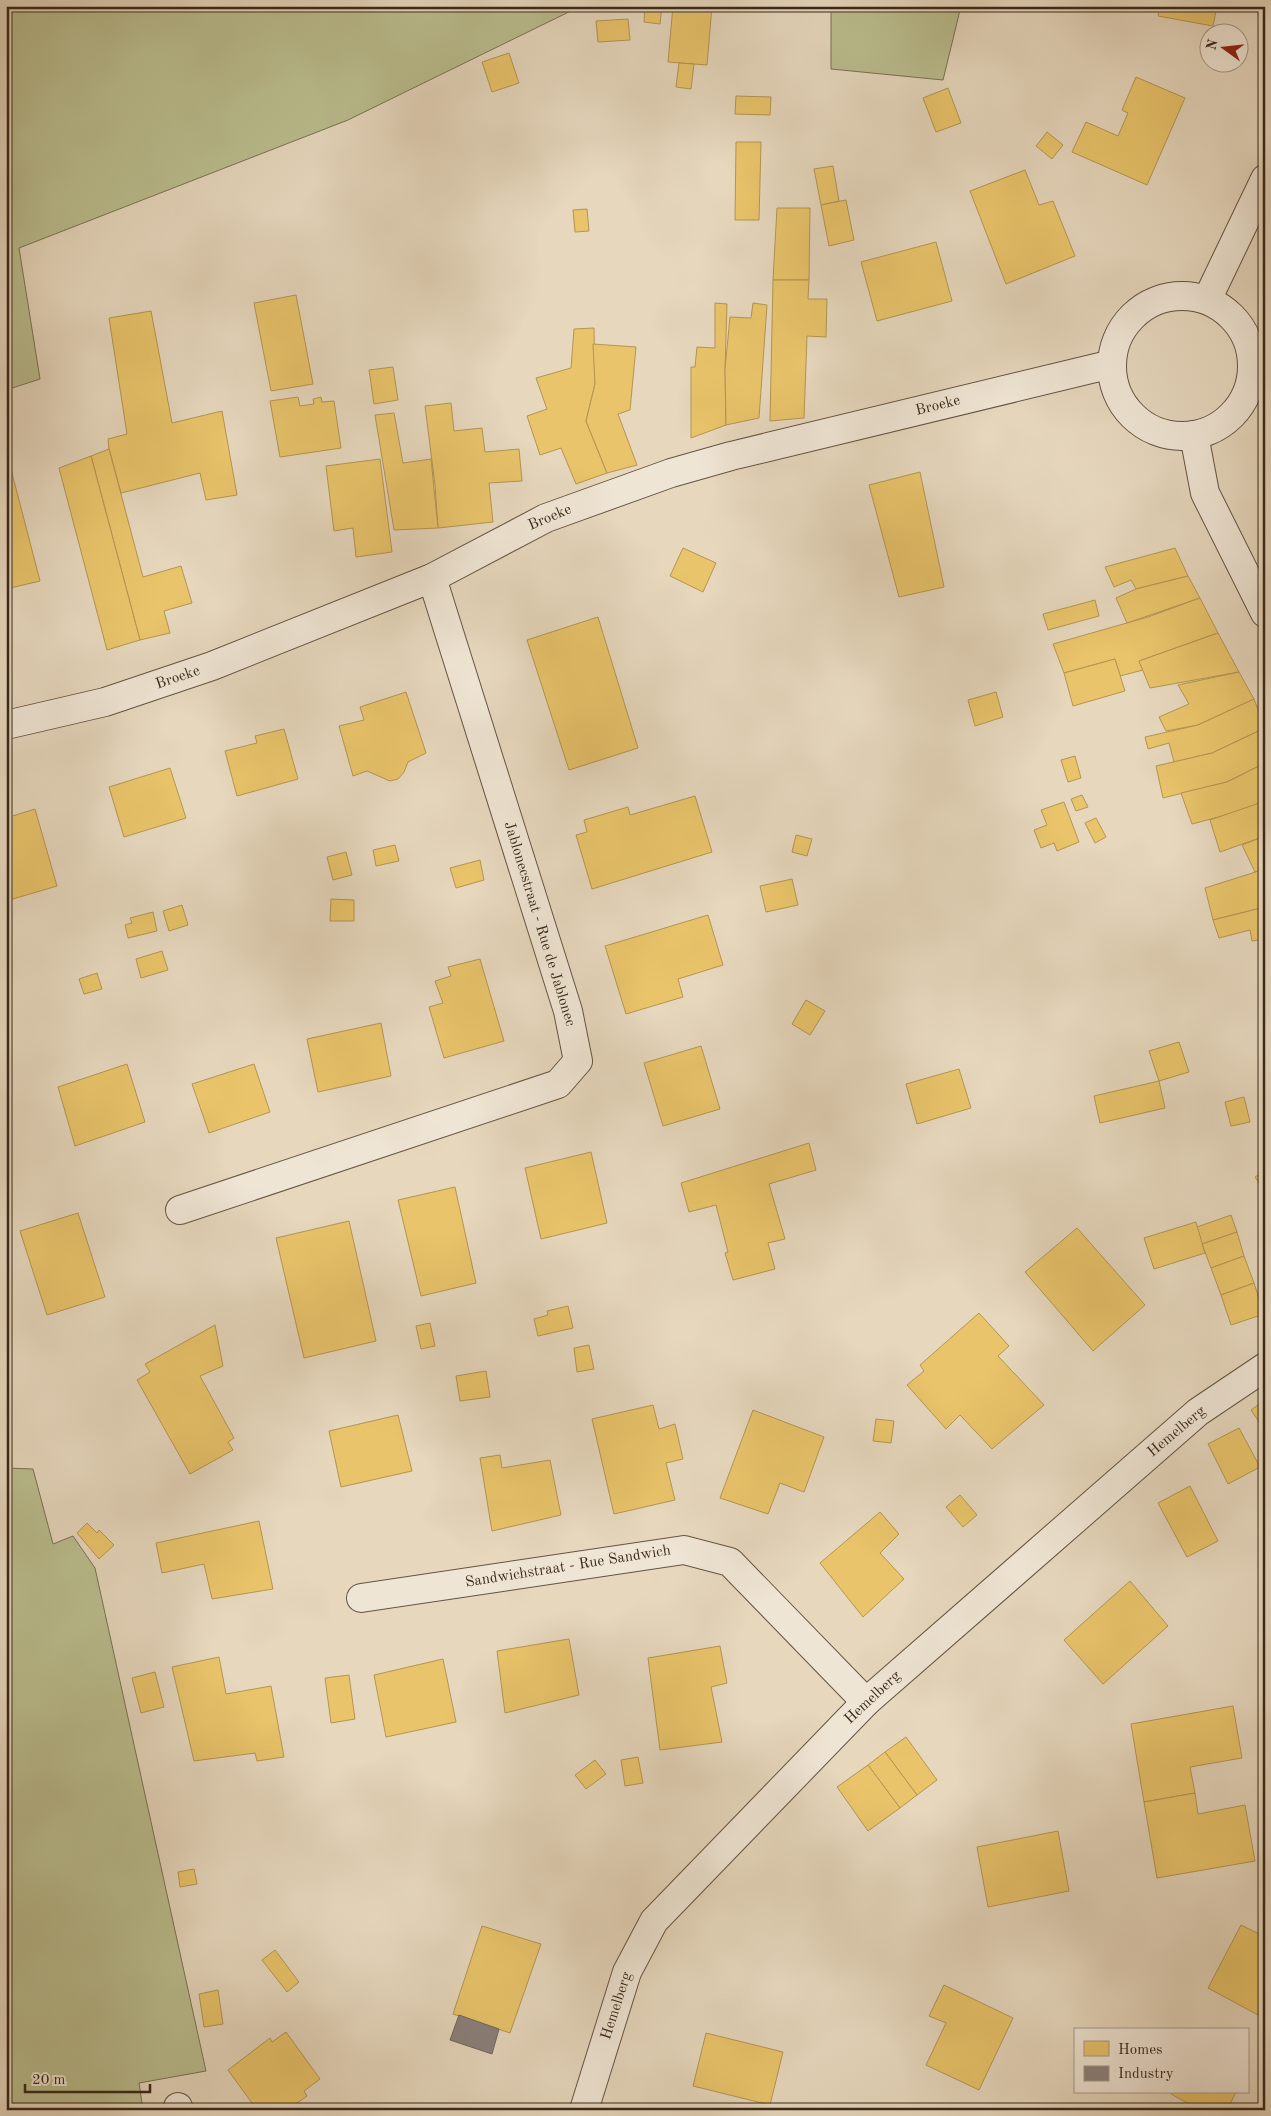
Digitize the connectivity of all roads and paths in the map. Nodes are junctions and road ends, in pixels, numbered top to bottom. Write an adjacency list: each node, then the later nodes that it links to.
1 (1261, 194): 2 (street)
2 (1207, 300): 3 (street); 4 (street)
3 (1112, 364): 4 (street); 5 (street, Broeke)
4 (1194, 435): 6 (street)
5 (432, 578): 7 (street, Broeke); 8 (street, Jablonecstraat - Rue de Jablonec)
6 (1265, 613)
7 (6, 725)
8 (180, 1210)
9 (1265, 1367): 11 (street, Hemelberg)
10 (361, 1598): 11 (street, Sandwichstraat - Rue Sandwich)
11 (866, 1702): 12 (street, Hemelberg)
12 (584, 2110)

